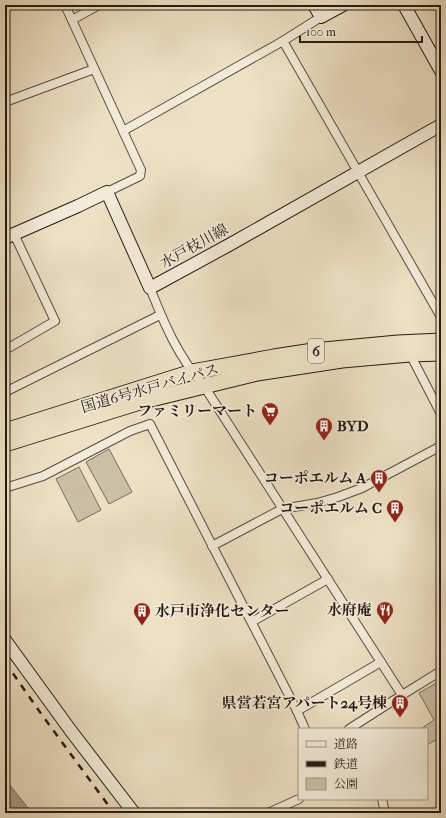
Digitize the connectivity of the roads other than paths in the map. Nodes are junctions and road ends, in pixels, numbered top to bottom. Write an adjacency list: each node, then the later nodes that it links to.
1 (65, 5): 7 (street)
2 (99, 5): 7 (street)
3 (314, 5): 6 (main road)
4 (343, 5): 6 (main road)
5 (404, 5): 10 (main road)
6 (321, 17): 8 (street)
7 (72, 20): 9 (street)
8 (283, 40): 13 (street); 14 (street)
9 (94, 69): 11 (street); 13 (street)
10 (441, 71)
11 (5, 102)
12 (441, 125): 14 (main road, 水戸枝川線)
13 (123, 131): 15 (street)
14 (358, 172): 17 (main road, 水戸枝川線); 19 (street)
15 (107, 192): 16 (main road); 17 (main road, 水戸枝川線)
16 (10, 236): 21 (street)
17 (150, 288): 18 (street)
18 (160, 315): 24 (street); 26 (street)
19 (441, 317)
20 (441, 341): 24 (highway, 国道6号水戸バイパス / 6)
21 (5, 350)
22 (410, 354): 23 (highway, 国道6号水戸バイパス / 6); 25 (highway, 国道6号水戸バイパス / 6); 27 (street)
23 (441, 354)
24 (192, 372): 25 (street); 28 (highway, 国道6号水戸バイパス / 6)
25 (204, 386): 29 (highway, 国道6号水戸バイパス / 6); 32 (street)
26 (5, 392)
27 (441, 414)
28 (5, 431)
29 (5, 444)
30 (441, 446): 32 (street)
31 (5, 488): 33 (street)
32 (282, 509): 33 (street); 34 (street)
33 (212, 546): 40 (street)
34 (328, 579): 35 (street); 37 (street)
35 (255, 620)
36 (5, 640): 46 (main road)
37 (381, 662): 39 (street); 40 (street)
38 (441, 671): 39 (street)
39 (402, 694): 42 (street)
40 (297, 710): 41 (street)
41 (305, 728)
42 (349, 728)
43 (298, 799): 45 (street)
44 (382, 800): 47 (street)
45 (272, 812)
46 (134, 813)
47 (385, 813)

